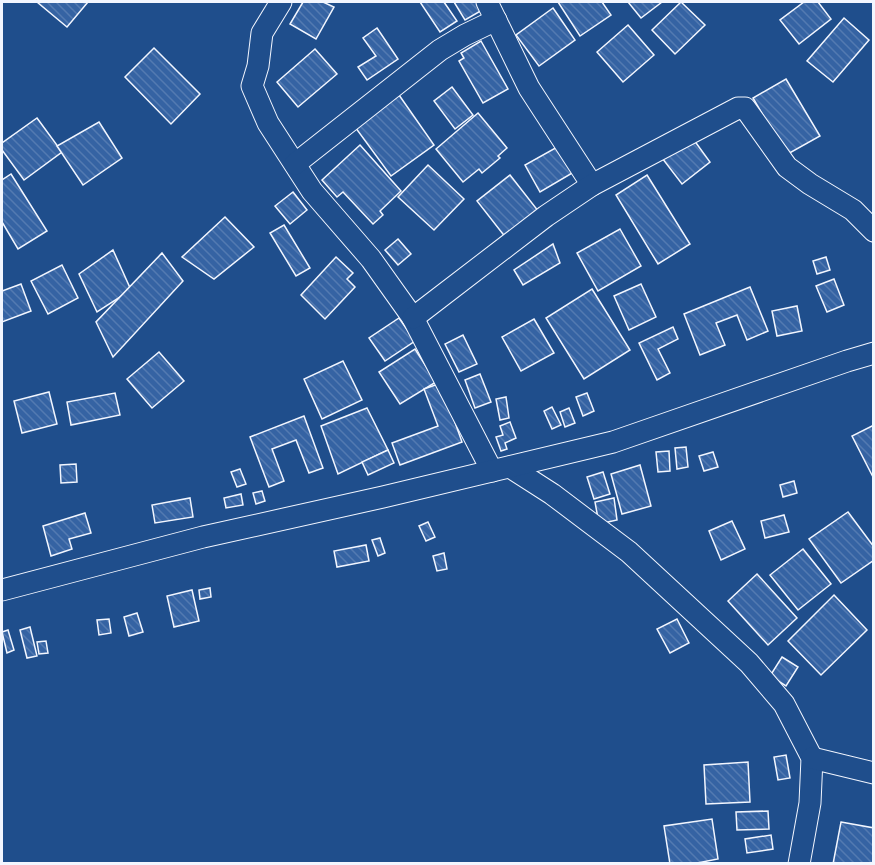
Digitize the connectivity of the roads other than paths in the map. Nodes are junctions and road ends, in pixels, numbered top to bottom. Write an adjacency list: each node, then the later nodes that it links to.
1 (281, 2): 3 (street)
2 (492, 11): 3 (street); 4 (street)
3 (295, 164): 6 (street)
4 (592, 185): 5 (street); 6 (street)
5 (873, 231)
6 (413, 318): 8 (street)
7 (873, 353): 8 (street)
8 (501, 469): 9 (street); 10 (street)
9 (2, 590)
10 (812, 758): 11 (street); 12 (street)
11 (873, 773)
12 (799, 864)

